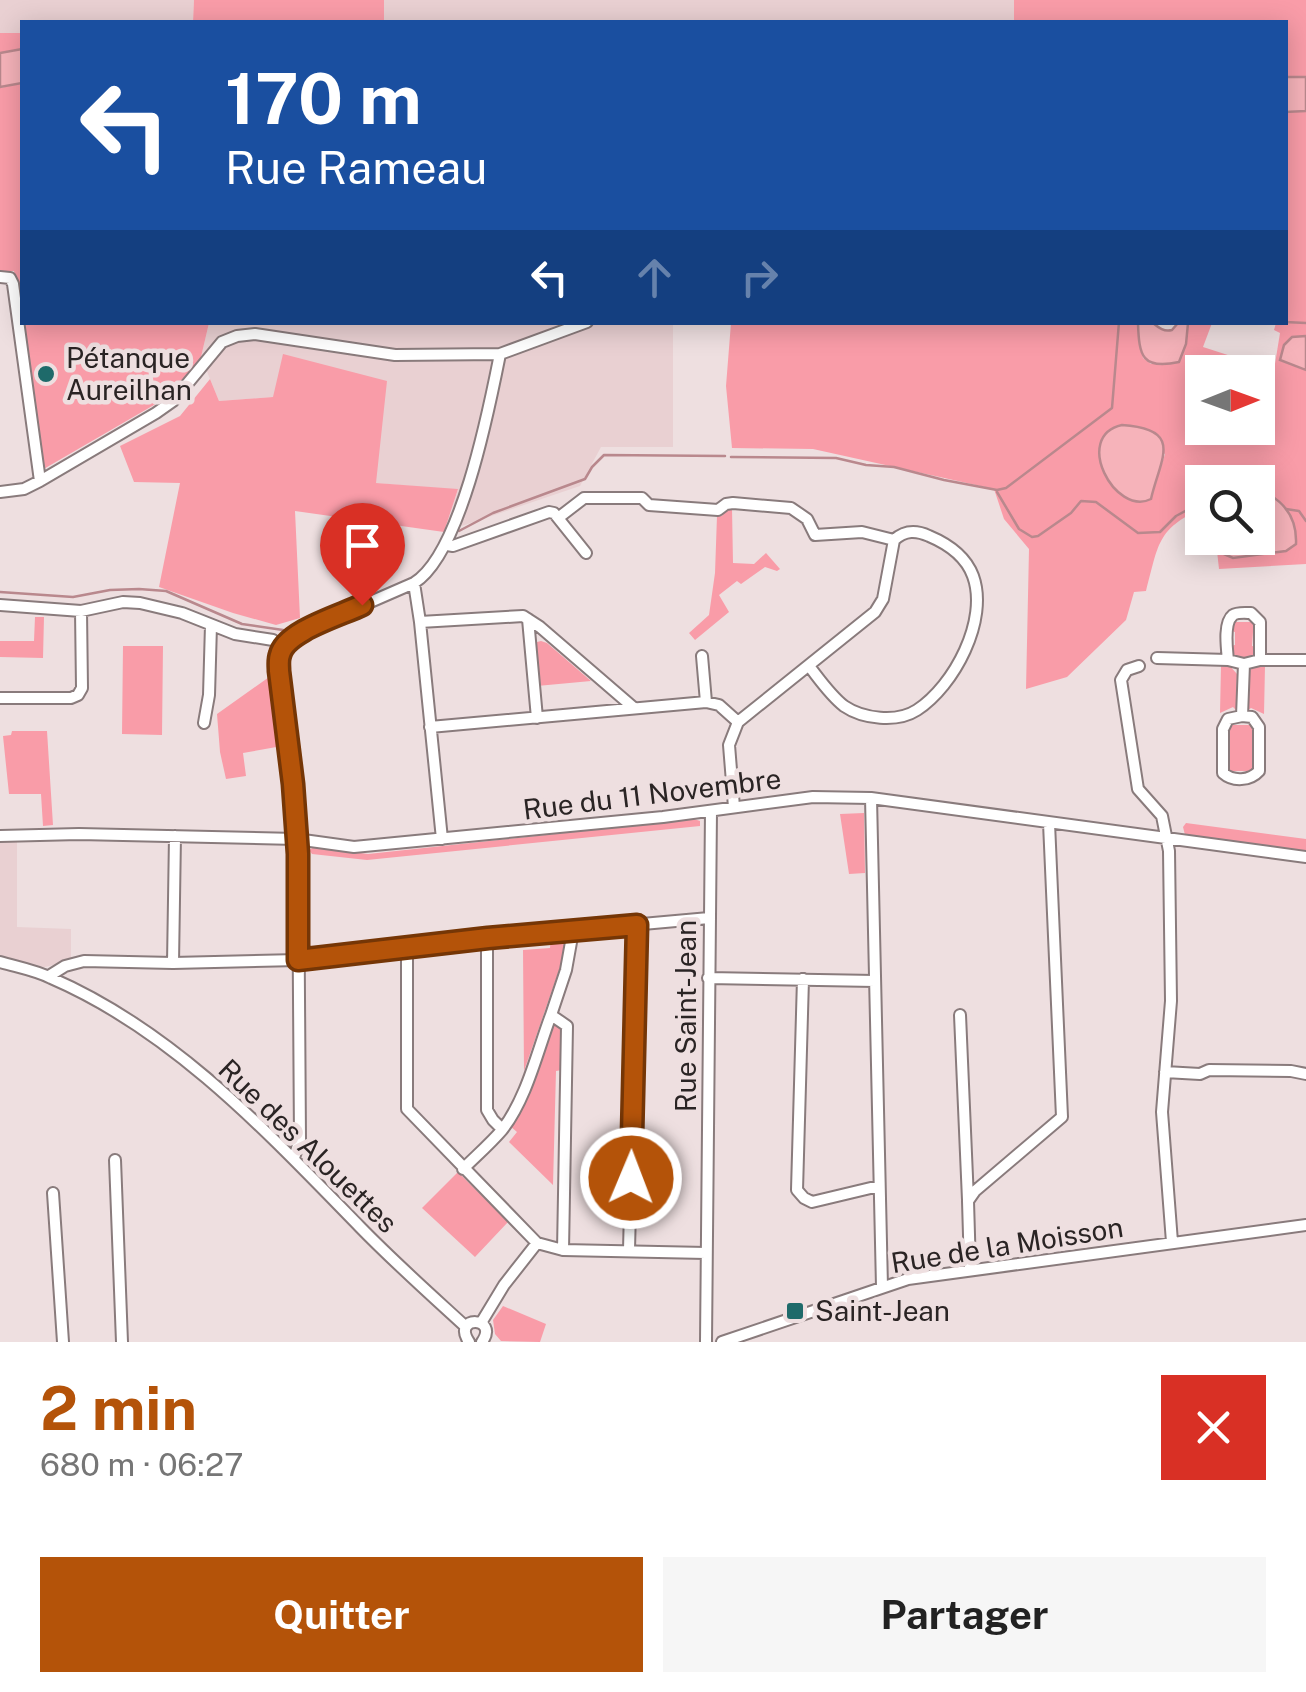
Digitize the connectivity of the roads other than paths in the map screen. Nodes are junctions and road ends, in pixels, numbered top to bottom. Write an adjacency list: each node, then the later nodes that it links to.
1 (5, 278): 4 (street)
2 (579, 325): 3 (street)
3 (500, 354): 4 (street); 8 (street)
4 (40, 482): 5 (street)
5 (0, 492)
6 (558, 518): 7 (street); 8 (street); 9 (street)
7 (894, 540): 23 (street); 23 (street)
8 (447, 544): 10 (street)
9 (586, 552)
10 (414, 583): 14 (street); 39 (street)
11 (0, 604): 12 (street)
12 (81, 611): 15 (street); 25 (street)
13 (528, 619): 14 (street); 27 (street); 29 (street)
14 (420, 622): 32 (street)
15 (211, 625): 16 (street); 30 (street)
16 (273, 640)
17 (702, 656): 26 (street)
18 (1157, 658): 19 (street)
19 (1228, 660): 20 (street); 22 (street)
20 (1260, 660): 21 (street); 22 (street)
21 (1306, 660)
22 (1244, 664): 28 (street)
23 (809, 666): 31 (street)
24 (1139, 666): 40 (street)
25 (0, 698)
26 (706, 702): 27 (street); 31 (street)
27 (634, 708): 29 (street)
28 (1242, 716): 28 (street)
29 (536, 718): 32 (street)
30 (204, 722)
31 (738, 722): 34 (street)
32 (430, 727): 41 (street)
33 (871, 798): 34 (street, Rue du 11 Novembre); 36 (street, Rue du 11 Novembre); 54 (street)
34 (734, 807): 35 (street, Rue du 11 Novembre)
35 (711, 811): 41 (street, Rue du 11 Novembre); 43 (street, Rue Saint-Jean)
36 (1049, 823): 40 (street, Rue du 11 Novembre); 65 (street)
37 (0, 836): 38 (street, Rue du 11 Novembre)
38 (174, 836): 39 (street, Rue du 11 Novembre); 50 (street)
39 (296, 839): 41 (street, Rue du 11 Novembre); 48 (street)
40 (1166, 839): 42 (street, Rue du 11 Novembre); 57 (street)
41 (442, 840)
42 (1306, 857)
43 (709, 918): 44 (street); 52 (street, Rue Saint-Jean)
44 (637, 925): 45 (street); 70 (street)
45 (573, 930): 46 (street); 55 (street)
46 (488, 938): 47 (street); 59 (street)
47 (406, 948): 48 (street); 62 (street)
48 (298, 960): 50 (street); 60 (street)
49 (0, 962): 51 (street, Rue des Alouettes)
50 (173, 963): 51 (street)
51 (49, 976): 60 (street, Rue des Alouettes)
52 (708, 978): 53 (street); 71 (street, Rue Saint-Jean)
53 (803, 980): 54 (street); 63 (street)
54 (875, 980): 63 (street)
55 (551, 1014): 59 (street); 69 (street)
56 (960, 1015): 65 (street)
57 (1165, 1072): 58 (street); 67 (street)
58 (1306, 1074)
59 (502, 1129): 62 (street)
60 (294, 1158): 75 (street, Rue des Alouettes)
61 (115, 1160): 78 (street)
62 (463, 1169): 68 (street)
63 (879, 1186): 73 (street)
64 (53, 1193): 77 (street)
65 (968, 1202): 72 (street)
66 (1306, 1225): 67 (street, Rue de la Moisson)
67 (1172, 1242): 72 (street, Rue de la Moisson)
68 (537, 1243): 69 (street); 74 (street)
69 (562, 1250): 70 (street)
70 (629, 1250): 71 (street)
71 (706, 1252): 80 (street, Rue Saint-Jean)
72 (970, 1269): 73 (street, Rue de la Moisson)
73 (882, 1287): 81 (street, Rue de la Moisson)
74 (481, 1323): 75 (street); 76 (street)
75 (466, 1327): 79 (street)
76 (485, 1341)
77 (63, 1342)
78 (122, 1342)
79 (469, 1342)
80 (706, 1342)
81 (722, 1342)

